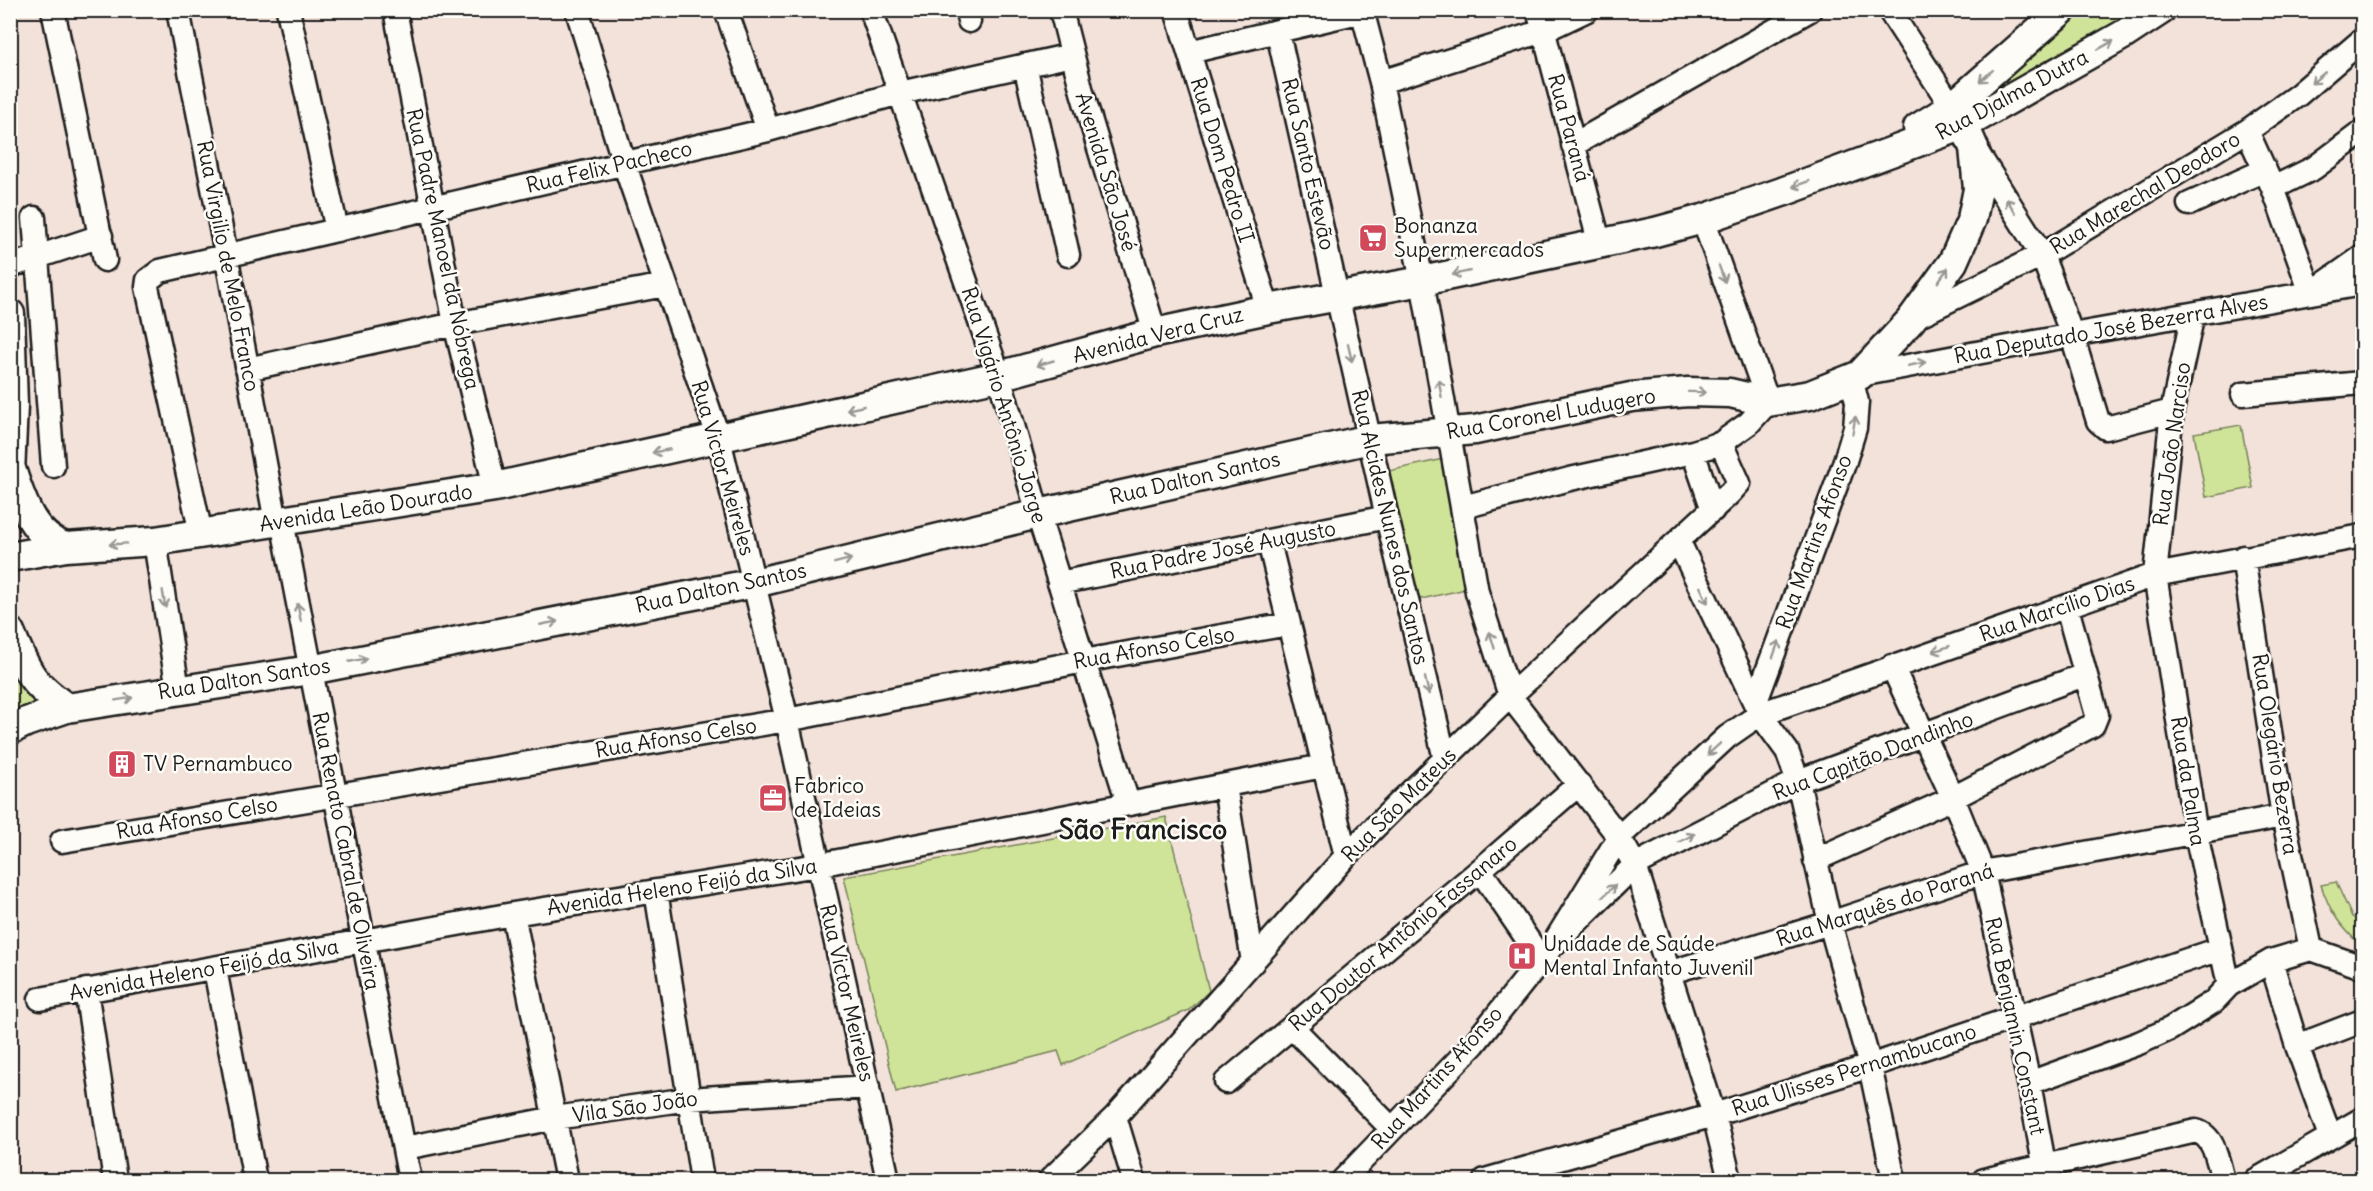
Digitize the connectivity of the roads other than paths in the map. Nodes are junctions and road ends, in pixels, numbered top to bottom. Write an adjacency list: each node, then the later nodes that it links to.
1 (53, 10): 38 (street)
2 (178, 10): 40 (street, Rua Virgilio de Melo Franco)
3 (288, 10): 37 (street)
4 (395, 10): 34 (street, Rua Padre Manoel da Nóbrega)
5 (577, 10): 31 (street, Rua Victor Meireles)
6 (726, 10): 27 (street)
7 (871, 10): 25 (street, Rua Vigário Antônio Jorge)
8 (1061, 10): 21 (street, Avenida São José)
9 (1176, 10): 20 (street, Rua Dom Pedro II)
10 (1587, 10): 16 (street)
11 (1810, 10): 30 (street)
12 (1889, 10): 26 (street)
13 (2062, 10): 19 (main road)
14 (2162, 10): 23 (main road, Rua Djalma Dutra, one-way to 14)
15 (1364, 11): 17 (street); 24 (street)
16 (1541, 21): 24 (street); 30 (street, Rua Paraná)
17 (1278, 33): 20 (street); 51 (street, Rua Santo Estevão)
18 (2362, 40): 28 (street, Rua Marechal Deodoro, one-way to 28)
19 (2026, 42): 23 (main road); 26 (main road, one-way to 26)
20 (1189, 52): 52 (street, Rua Dom Pedro II)
21 (1072, 55): 22 (street, Rua Felix Pacheco); 57 (street, Avenida São José)
22 (1024, 65): 25 (street, Rua Felix Pacheco); 41 (street)
23 (2053, 74): 26 (main road, Rua Djalma Dutra)
24 (1381, 82): 47 (street)
25 (900, 93): 27 (street, Rua Felix Pacheco); 60 (street, Rua Vigário Antônio Jorge)
26 (1963, 126): 36 (main road, Avenida Vera Cruz, one-way to 36); 42 (street, one-way to 26); 55 (main road, one-way to 26)
27 (768, 130): 31 (street, Rua Felix Pacheco)
28 (2247, 131): 32 (street); 42 (street, Rua Marechal Deodoro)
29 (2362, 132): 32 (street)
30 (1573, 145): 39 (street, Rua Paraná)
31 (624, 163): 34 (street, Rua Felix Pacheco); 49 (street, Rua Victor Meireles)
32 (2269, 179): 33 (street); 50 (street)
33 (2189, 204)
34 (433, 208): 37 (street, Rua Felix Pacheco); 56 (street, Rua Padre Manoel da Nóbrega)
35 (34, 218): 43 (street)
36 (1703, 219): 39 (main road, Avenida Vera Cruz); 64 (street, one-way to 64)
37 (337, 230): 40 (street, Rua Felix Pacheco)
38 (101, 236): 43 (street); 45 (street)
39 (1600, 245): 47 (main road, Avenida Vera Cruz, one-way to 47)
40 (226, 254): 59 (street, Rua Virgilio de Melo Franco); 80 (street, Rua Felix Pacheco)
41 (1068, 255)
42 (2042, 255): 55 (street, Rua Marechal Deodoro); 58 (street)
43 (36, 256): 46 (street); 71 (street)
44 (2362, 256): 50 (street)
45 (105, 260)
46 (10, 266)
47 (1422, 281): 51 (main road, Avenida Vera Cruz); 66 (street, one-way to 47)
48 (2362, 284): 50 (street, Rua Deputado José Bezerra Alves)
49 (665, 285): 56 (street); 67 (street, Rua Victor Meireles)
50 (2311, 293): 53 (street, Rua Deputado José Bezerra Alves)
51 (1337, 296): 52 (main road, Avenida Vera Cruz); 68 (street, Rua Alcides Nunes dos Santos, one-way to 68)
52 (1268, 309): 57 (main road, Avenida Vera Cruz)
53 (2193, 314): 58 (street, Rua Deputado José Bezerra Alves); 65 (street, Rua João Narciso)
54 (10, 315): 72 (main road)
55 (1911, 320): 61 (main road)
56 (455, 324): 59 (street); 74 (street, Rua Padre Manoel da Nóbrega)
57 (1155, 333): 60 (main road, Avenida Vera Cruz, one-way to 60)
58 (2072, 335): 61 (street, Rua Deputado José Bezerra Alves, one-way to 58); 65 (street)
59 (247, 369): 79 (street, Rua Virgilio de Melo Franco)
60 (999, 376): 67 (main road, Avenida Vera Cruz, one-way to 67); 77 (street, Rua Vigário Antônio Jorge)
61 (1855, 376): 64 (main road); 101 (street, Rua Martins Afonso, one-way to 61)
62 (2362, 383): 63 (street)
63 (2242, 394)
64 (1768, 402): 66 (main road, Rua Coronel Ludugero, one-way to 64); 69 (street)
65 (2172, 411): 88 (street, Rua João Narciso)
66 (1448, 433): 68 (main road, Rua Coronel Ludugero); 75 (street)
67 (719, 439): 74 (main road, Avenida Leão Dourado, one-way to 74); 89 (street, Rua Victor Meireles)
68 (1370, 439): 77 (main road, Rua Dalton Santos); 78 (street, Rua Alcides Nunes dos Santos)
69 (1721, 443): 70 (street); 76 (street, Rua São Mateus)
70 (1693, 452): 75 (street); 76 (street)
71 (53, 466)
72 (11, 469): 73 (main road); 85 (main road)
73 (10, 474)
74 (495, 487): 79 (main road, Avenida Leão Dourado)
75 (1463, 507): 99 (street, one-way to 75)
76 (1713, 510): 84 (street, Rua São Mateus)
77 (1038, 514): 89 (main road, Rua Dalton Santos, one-way to 77); 90 (street, Rua Vigário Antônio Jorge)
78 (1387, 517): 83 (street, Rua Padre José Augusto); 105 (street, Rua Alcides Nunes dos Santos, one-way to 105)
79 (279, 521): 80 (main road, Avenida Leão Dourado); 96 (street, Rua Renato Cabral de Oliveira, one-way to 79)
80 (201, 534): 82 (main road, Avenida Leão Dourado)
81 (2362, 536): 87 (street, Rua Marcílio Dias)
82 (155, 541): 85 (main road, Avenida Leão Dourado, one-way to 85); 98 (street, one-way to 98)
83 (1269, 542): 90 (street, Rua Padre José Augusto); 92 (street)
84 (1679, 543): 99 (street, Rua São Mateus); 101 (street, one-way to 101)
85 (66, 547): 86 (main road, Avenida Leão Dourado)
86 (10, 557)
87 (2243, 557): 88 (street, Rua Marcílio Dias); 113 (street, Rua Olegário Bezerra)
88 (2155, 575): 91 (street, Rua Marcílio Dias); 114 (street, Rua da Palma)
89 (755, 583): 96 (main road, Rua Dalton Santos, one-way to 89); 102 (street, Rua Victor Meireles)
90 (1059, 583): 94 (street, Rua Vigário Antônio Jorge)
91 (2067, 608): 95 (street, Rua Marcílio Dias, one-way to 95); 97 (street)
92 (1288, 624): 94 (street, Rua Afonso Celso); 106 (street)
93 (10, 632): 100 (main road)
94 (1084, 661): 102 (street, Rua Afonso Celso); 112 (street, Rua Vigário Antônio Jorge)
95 (1893, 666): 101 (street, Rua Marcílio Dias); 104 (street, Rua Benjamin Constant)
96 (310, 670): 98 (main road, Rua Dalton Santos); 110 (street, Rua Renato Cabral de Oliveira)
97 (2084, 675): 104 (street, Rua Capitão Dandinho); 111 (street)
98 (178, 690): 100 (main road, Rua Dalton Santos, one-way to 98)
99 (1510, 696): 105 (street, Rua São Mateus); 108 (street)
100 (67, 708): 103 (main road, Rua Dalton Santos)
101 (1758, 709): 107 (street); 115 (street, Rua Martins Afonso, one-way to 115)
102 (787, 720): 110 (street, Rua Afonso Celso); 119 (street, Rua Victor Meireles)
103 (10, 730)
104 (1924, 736): 107 (street, Rua Capitão Dandinho); 111 (street, Rua Benjamin Constant)
105 (1445, 759): 117 (street, Rua São Mateus)
106 (1323, 766): 109 (street, Avenida Heleno Feijó da Silva); 117 (street)
107 (1798, 781): 118 (street); 120 (street, Rua Capitão Dandinho, one-way to 107)
108 (1579, 784): 115 (street); 121 (street, Rua Doutor Antônio Fassanaro)
109 (1225, 786): 112 (street, Avenida Heleno Feijó da Silva); 131 (street)
110 (336, 795): 116 (street, Rua Afonso Celso); 126 (street, Rua Renato Cabral de Oliveira)
111 (1953, 798): 118 (street); 122 (street, Rua Benjamin Constant)
112 (1128, 803): 119 (street, Avenida Heleno Feijó da Silva)
113 (2283, 816): 114 (street, Rua Marquês do Paraná); 128 (street, Rua Olegário Bezerra)
114 (2196, 834): 122 (street, Rua Marquês do Paraná); 127 (street, Rua da Palma)
115 (1619, 837): 120 (street); 129 (street, Rua Martins Afonso)
116 (62, 841)
117 (1346, 856): 131 (street, Rua São Mateus)
118 (1815, 860): 125 (street)
119 (818, 865): 123 (street, Avenida Heleno Feijó da Silva); 145 (street, Rua Victor Meireles)
120 (1635, 865): 129 (street, Rua Martins Afonso, one-way to 120); 134 (street)
121 (1480, 870): 129 (street); 140 (street, Rua Doutor Antônio Fassanaro)
122 (1983, 872): 125 (street, Rua Marquês do Paraná); 138 (street, Rua Benjamin Constant)
123 (656, 891): 124 (street, Avenida Heleno Feijó da Silva); 146 (street)
124 (513, 914): 126 (street, Avenida Heleno Feijó da Silva); 149 (street)
125 (1830, 923): 134 (street, Rua Marquês do Paraná); 142 (street)
126 (363, 942): 133 (street, Avenida Heleno Feijó da Silva); 153 (street, Rua Renato Cabral de Oliveira)
127 (2220, 949): 135 (street, Rua da Palma); 138 (street, Rua Ulisses Pernambucano)
128 (2311, 949): 130 (street); 132 (street)
129 (1546, 952): 151 (street, Rua Martins Afonso)
130 (2271, 961): 135 (street); 141 (street)
131 (1253, 962): 148 (street, Rua São Mateus)
132 (2362, 967)
133 (215, 969): 136 (street, Avenida Heleno Feijó da Silva); 156 (street)
134 (1668, 973): 147 (street)
135 (2229, 985): 144 (street)
136 (86, 990): 137 (street, Avenida Heleno Feijó da Silva); 155 (street)
137 (40, 999)
138 (2016, 1018): 142 (street, Rua Ulisses Pernambucano); 144 (street, Rua Benjamin Constant)
139 (2362, 1021): 141 (street)
140 (1292, 1027): 143 (street, Rua Doutor Antônio Fassanaro); 151 (street)
141 (2297, 1046): 152 (street)
142 (1870, 1066): 147 (street, Rua Ulisses Pernambucano); 166 (street)
143 (1226, 1082)
144 (2029, 1083): 154 (street, Rua Benjamin Constant)
145 (868, 1087): 146 (street, Vila São João); 160 (street, Rua Victor Meireles)
146 (689, 1099): 149 (street, Vila São João); 159 (street)
147 (1714, 1115): 164 (street, Rua Ulisses Pernambucano); 165 (street)
148 (1115, 1117): 161 (street, Rua São Mateus); 162 (street)
149 (555, 1118): 153 (street, Vila São João); 158 (street)
150 (2362, 1119): 152 (street)
151 (1392, 1129): 163 (street, Rua Martins Afonso)
152 (2330, 1136): 169 (street)
153 (405, 1148): 157 (street, Rua Renato Cabral de Oliveira)
154 (2046, 1174): 167 (street); 168 (street)
155 (115, 1180)
156 (255, 1180)
157 (410, 1180)
158 (567, 1180)
159 (702, 1180)
160 (888, 1180)
161 (1050, 1180)
162 (1134, 1180)
163 (1343, 1180)
164 (1485, 1180)
165 (1730, 1180)
166 (1894, 1180)
167 (1984, 1180)
168 (2223, 1180)
169 (2256, 1180)

